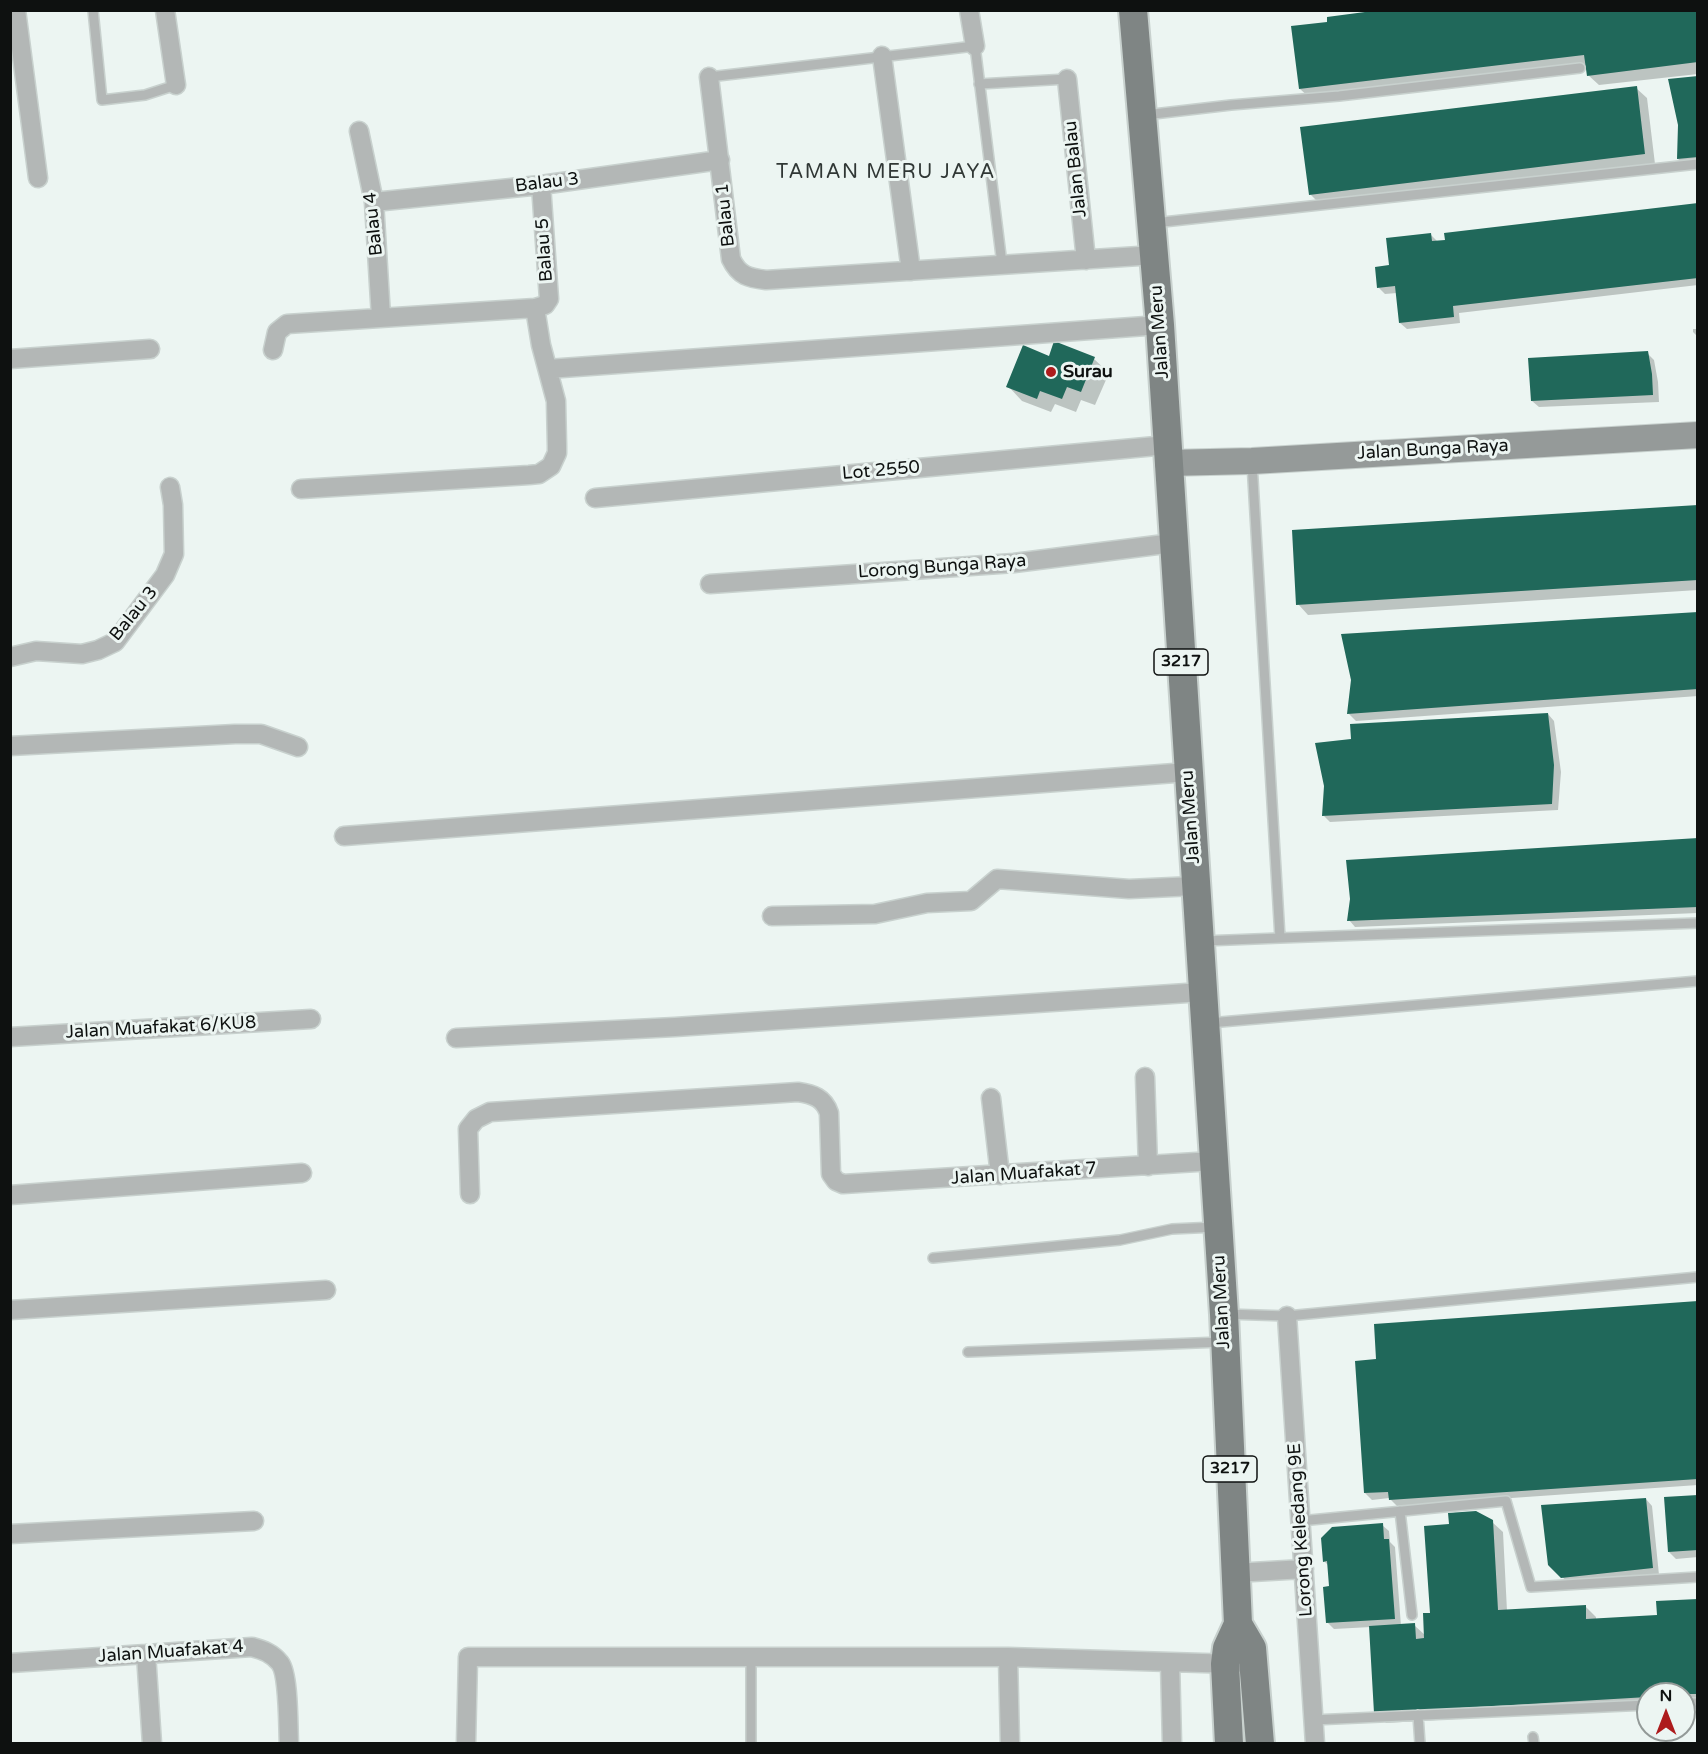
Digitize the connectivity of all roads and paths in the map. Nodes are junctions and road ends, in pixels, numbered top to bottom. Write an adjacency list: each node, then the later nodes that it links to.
1 (16, 10): 17 (street)
2 (93, 10): 12 (lane)
3 (165, 10): 12 (street)
4 (969, 10): 6 (street)
5 (1133, 10): 13 (main road, Jalan Meru / 3217)
6 (975, 46): 7 (lane, Balau 1); 11 (lane)
7 (882, 56): 9 (lane, Balau 1); 24 (street)
8 (1580, 68): 13 (lane)
9 (710, 77): 15 (street, Balau 1)
10 (1067, 79): 11 (lane); 22 (street, Jalan Balau)
11 (979, 84): 23 (lane)
12 (176, 85)
13 (1142, 115): 20 (main road, Jalan Meru / 3217)
14 (359, 131): 19 (street, Balau 4)
15 (720, 160): 18 (street, Balau 3); 24 (street, Balau 1)
16 (1698, 164): 20 (lane)
17 (38, 178)
18 (541, 184): 19 (street, Balau 3); 25 (street, Balau 5)
19 (374, 202): 26 (street, Balau 4)
20 (1152, 223): 21 (main road, Jalan Meru / 3217)
21 (1155, 255): 22 (street, Balau 1); 27 (main road, Jalan Meru / 3217)
22 (1086, 260): 23 (street, Balau 1)
23 (1002, 264): 24 (street, Balau 1)
24 (911, 271)
25 (535, 308): 26 (street); 31 (street)
26 (381, 317): 29 (street)
27 (1160, 325): 31 (street); 33 (main road, Jalan Meru / 3217)
28 (150, 349): 30 (street)
29 (273, 350)
30 (10, 359)
31 (548, 369): 36 (street)
32 (1698, 435): 34 (street, Jalan Bunga Raya)
33 (1168, 454): 34 (street, Jalan Bunga Raya); 37 (street, Lot 2550); 38 (main road, Jalan Meru / 3217)
34 (1252, 461): 48 (lane)
35 (170, 487): 40 (street, Balau 3)
36 (301, 489)
37 (595, 498)
38 (1173, 543): 39 (street, Lorong Bunga Raya); 43 (main road, Jalan Meru / 3217)
39 (710, 584)
40 (10, 657)
41 (10, 746): 42 (street)
42 (298, 747)
43 (1188, 772): 44 (street); 45 (main road, Jalan Meru / 3217)
44 (344, 836)
45 (1195, 886): 46 (street); 49 (main road, Jalan Meru / 3217)
46 (772, 916)
47 (1698, 923): 48 (lane)
48 (1280, 938): 49 (lane)
49 (1199, 942): 51 (main road, Jalan Meru / 3217)
50 (1698, 981): 53 (lane)
51 (1202, 992): 53 (main road, Jalan Meru / 3217); 55 (street)
52 (311, 1019): 54 (street, Jalan Muafakat 6/KU8)
53 (1204, 1023): 58 (main road, Jalan Meru / 3217)
54 (10, 1037)
55 (456, 1038)
56 (1145, 1077): 59 (street)
57 (991, 1098): 61 (street)
58 (1213, 1161): 59 (street, Jalan Muafakat 7); 64 (main road, Jalan Meru / 3217)
59 (1148, 1166): 61 (street, Jalan Muafakat 7)
60 (302, 1173): 63 (street)
61 (1000, 1175): 62 (street, Jalan Muafakat 7)
62 (470, 1194)
63 (10, 1195)
64 (1218, 1227): 65 (lane); 69 (main road, Jalan Meru / 3217)
65 (933, 1258)
66 (1698, 1277): 70 (lane)
67 (326, 1290): 68 (street)
68 (10, 1310)
69 (1224, 1314): 70 (lane); 71 (main road, Jalan Meru / 3217)
70 (1287, 1316): 75 (street, Lorong Keledang 9E)
71 (1224, 1342): 72 (lane); 78 (main road, Jalan Meru / 3217)
72 (968, 1352)
73 (1400, 1511): 75 (lane); 79 (lane); 80 (lane)
74 (254, 1521): 76 (street)
75 (1300, 1521): 77 (street, Lorong Keledang 9E)
76 (10, 1534)
77 (1304, 1569): 78 (street); 91 (street, Lorong Keledang 9E)
78 (1235, 1573): 81 (main road, Jalan Meru / 3217)
79 (1698, 1577)
80 (1412, 1615)
81 (1238, 1624): 86 (main road, Jalan Meru / 3217); 88 (main road, Jalan Meru / 3217)
82 (146, 1654): 87 (street, Jalan Muafakat 4); 92 (street); 93 (street, Jalan Muafakat 4)
83 (751, 1658): 84 (street); 94 (street); 95 (lane)
84 (1008, 1658): 85 (street); 96 (street)
85 (1170, 1662): 88 (street); 97 (street)
86 (1255, 1663): 88 (street); 99 (main road, Jalan Meru / 3217)
87 (10, 1664)
88 (1225, 1664): 98 (main road, Jalan Meru / 3217)
89 (1636, 1706): 90 (lane)
90 (1418, 1715): 91 (lane); 101 (lane)
91 (1313, 1719): 100 (street, Lorong Keledang 9E)
92 (152, 1743)
93 (289, 1743)
94 (466, 1743)
95 (751, 1743)
96 (1010, 1743)
97 (1172, 1743)
98 (1229, 1743)
99 (1260, 1743)
100 (1315, 1743)
101 (1420, 1743)

